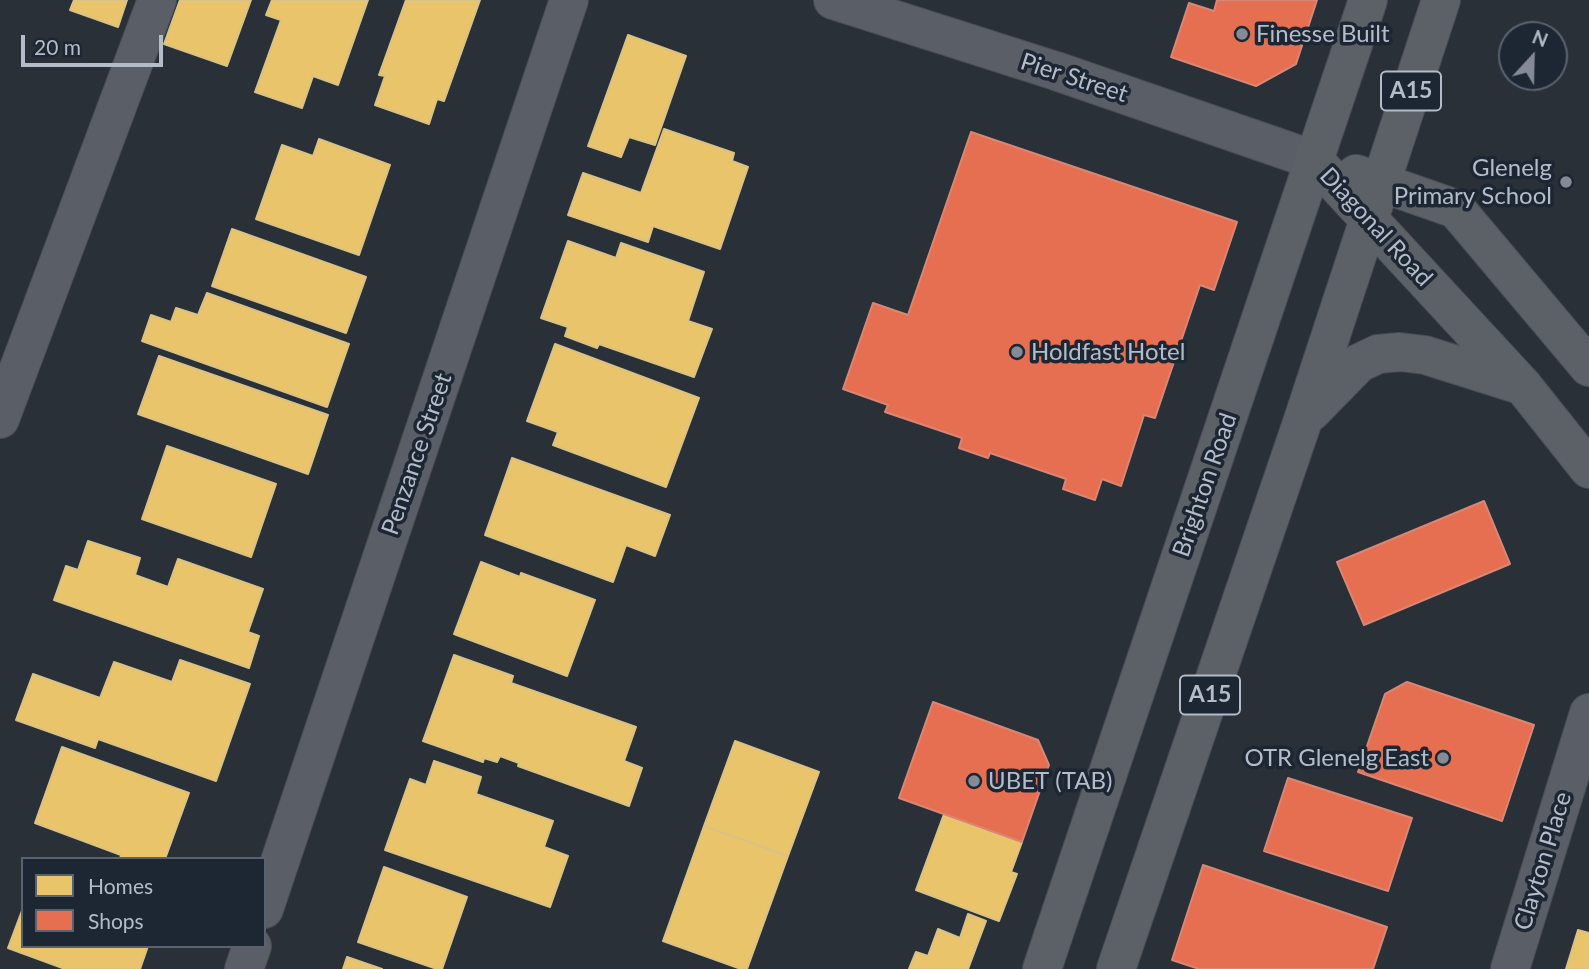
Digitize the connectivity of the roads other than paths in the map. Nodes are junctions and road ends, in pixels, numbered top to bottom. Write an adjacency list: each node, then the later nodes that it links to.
1 (157, 0): 11 (street)
2 (569, 0): 15 (street, Penzance Street)
3 (833, 0): 6 (street, Pier Street)
4 (1368, 0): 6 (main road, Brighton Road / A15)
5 (1441, 0): 7 (main road, A15)
6 (1314, 160): 7 (main road, Diagonal Road); 8 (main road, Diagonal Road); 18 (main road, Brighton Road / A15)
7 (1381, 183): 8 (main road, A15); 9 (main road, Diagonal Road)
8 (1369, 219): 10 (main road, Diagonal Road); 12 (main road, A15)
9 (1589, 368)
10 (1522, 386): 12 (main road); 13 (main road, Diagonal Road)
11 (0, 419)
12 (1303, 420): 19 (main road, A15)
13 (1589, 469)
14 (1589, 713): 20 (street, Clayton Place)
15 (266, 903)
16 (251, 948): 17 (street)
17 (244, 969)
18 (1042, 969)
19 (1116, 969)
20 (1510, 969)

